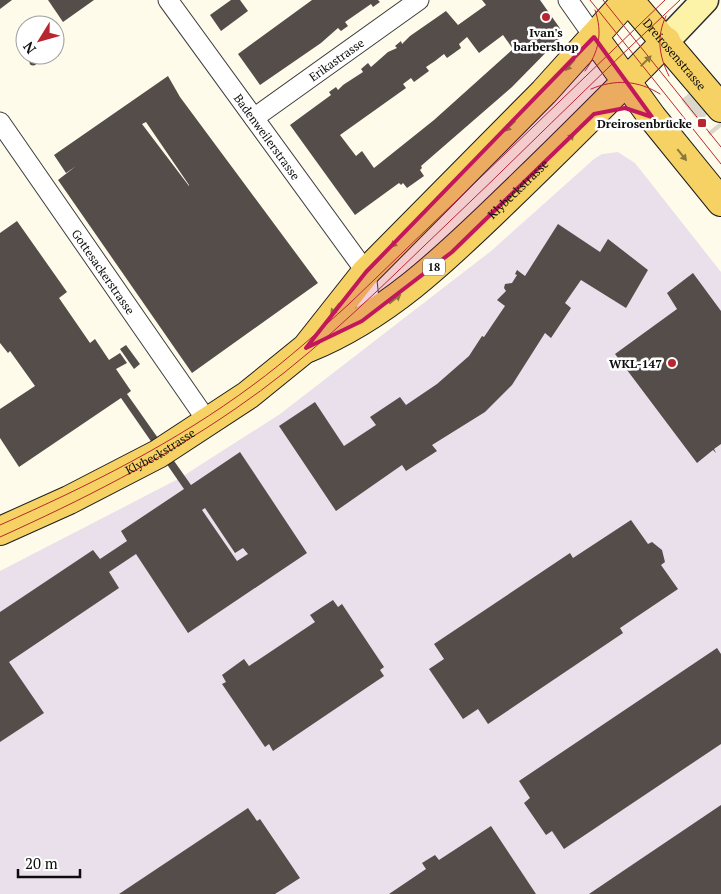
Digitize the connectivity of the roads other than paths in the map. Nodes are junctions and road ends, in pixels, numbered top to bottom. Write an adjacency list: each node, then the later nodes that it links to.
1 (168, 0): 12 (street, Badenweilerstrasse)
2 (419, 0): 12 (street, Erikastrasse)
3 (568, 0): 6 (street)
4 (628, 0): 6 (main road, Klybeckstrasse / 18); 7 (main road, Dreirosenstrasse / 18)
5 (705, 0): 7 (street, Klybeckstrasse)
6 (594, 37): 8 (main road); 15 (main road, Klybeckstrasse / 18, one-way to 15)
7 (666, 41): 8 (main road, Klybeckstrasse / 18, one-way to 7); 9 (main road, Dreirosenstrasse / 18)
8 (626, 81): 10 (main road, Klybeckstrasse / 18); 11 (main road)
9 (721, 108)
10 (594, 114): 11 (main road); 16 (main road, Klybeckstrasse / 18, one-way to 10)
11 (652, 117): 14 (main road, one-way to 14)
12 (254, 118): 15 (street, Badenweilerstrasse)
13 (0, 122): 18 (street, Gottesackerstrasse)
14 (721, 202)
15 (366, 272): 16 (street); 17 (main road, Klybeckstrasse / 18, one-way to 17)
16 (362, 321): 17 (main road, Klybeckstrasse / 18)
17 (306, 348): 18 (main road, Klybeckstrasse / 18)
18 (208, 422): 19 (main road, Klybeckstrasse / 18)
19 (0, 531)

